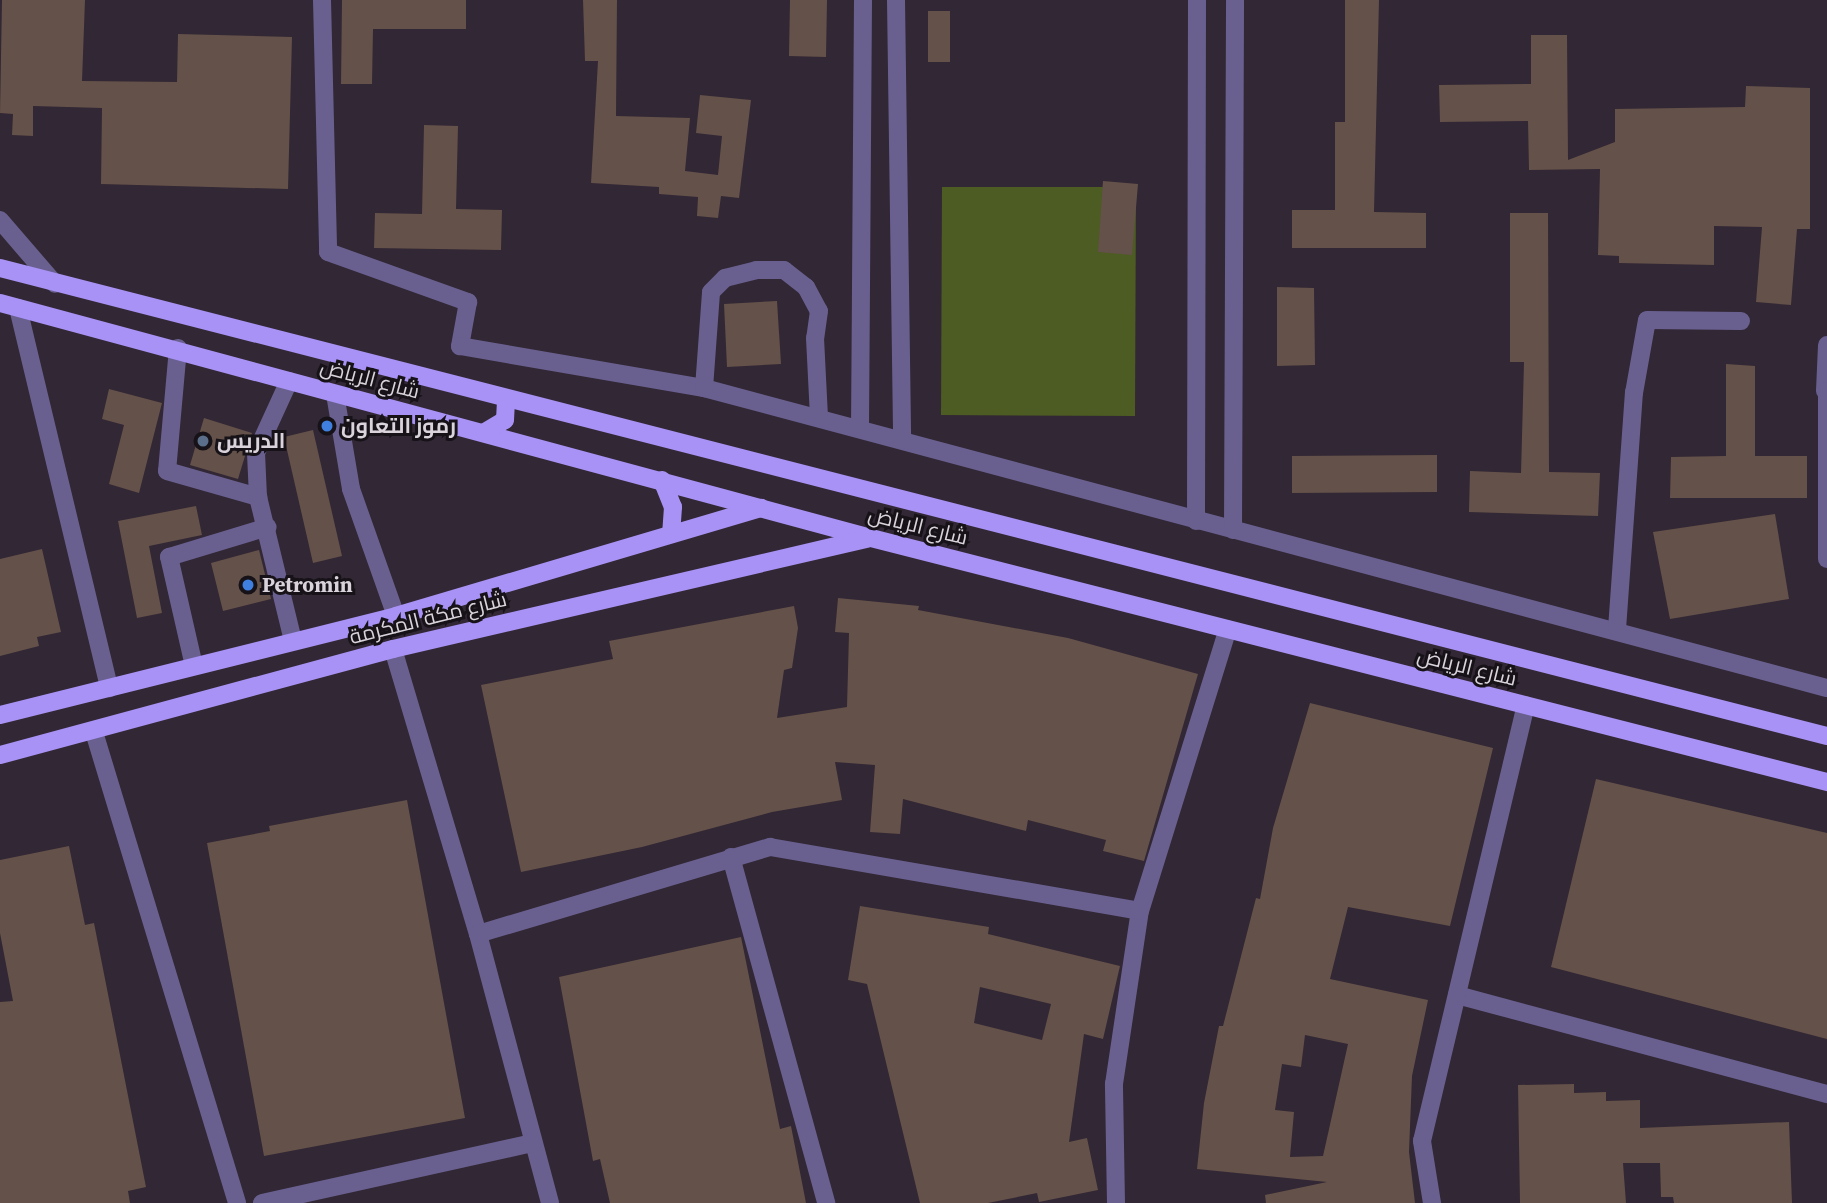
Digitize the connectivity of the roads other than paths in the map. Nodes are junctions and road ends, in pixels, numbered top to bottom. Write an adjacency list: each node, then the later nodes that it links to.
1 (322, 0): 15 (street)
2 (863, 0): 20 (street)
3 (896, 0): 22 (street)
4 (1197, 0): 26 (street)
5 (1235, 0): 28 (street)
6 (0, 220): 8 (street)
7 (0, 268): 8 (main road, شارع الرياض)
8 (55, 284): 18 (main road, شارع الرياض)
9 (0, 303): 10 (main road, شارع الرياض)
10 (18, 308): 13 (main road, شارع الرياض); 38 (street)
11 (1741, 321): 34 (street)
12 (1827, 345): 16 (street)
13 (177, 348): 14 (main road, شارع الرياض); 24 (street)
14 (289, 381): 17 (main road, شارع الرياض); 24 (street)
15 (704, 388): 19 (street); 19 (street)
16 (1826, 391): 31 (street)
17 (335, 394): 21 (main road, شارع الرياض); 32 (street)
18 (506, 401): 21 (main road); 43 (main road, شارع الرياض)
19 (819, 417): 20 (street)
20 (860, 429): 22 (street)
21 (485, 432): 23 (main road, شارع الرياض)
22 (902, 440): 26 (street)
23 (662, 480): 25 (main road, شارع الرياض); 29 (main road)
24 (258, 497): 27 (street)
25 (761, 508): 29 (main road, شارع مكة المكرمة); 30 (main road, شارع الرياض)
26 (1196, 521): 28 (street)
27 (268, 527): 35 (street); 37 (street)
28 (1233, 530): 34 (street)
29 (671, 534): 32 (main road, شارع مكة المكرمة)
30 (871, 538): 33 (main road, شارع الرياض); 36 (main road, شارع مكة المكرمة)
31 (1827, 559)
32 (396, 616): 35 (main road, شارع مكة المكرمة)
33 (1228, 629): 40 (main road, شارع الرياض); 47 (street)
34 (1617, 629): 39 (street)
35 (293, 641): 37 (main road, شارع مكة المكرمة)
36 (393, 649): 42 (main road, شارع مكة المكرمة); 48 (street)
37 (194, 666): 38 (main road, شارع مكة المكرمة)
38 (109, 688): 41 (main road, شارع مكة المكرمة)
39 (1827, 688)
40 (1526, 705): 45 (main road, شارع الرياض); 49 (street)
41 (0, 715)
42 (93, 732): 44 (main road, شارع مكة المكرمة); 52 (street)
43 (1827, 736)
44 (0, 755)
45 (1827, 782)
46 (731, 857): 47 (street); 48 (street); 55 (street)
47 (1140, 911): 56 (street)
48 (478, 934): 51 (street)
49 (1457, 995): 50 (street); 57 (street)
50 (1827, 1094)
51 (532, 1143): 53 (street); 54 (street)
52 (237, 1203)
53 (262, 1203)
54 (550, 1203)
55 (826, 1203)
56 (1116, 1203)
57 (1432, 1203)

